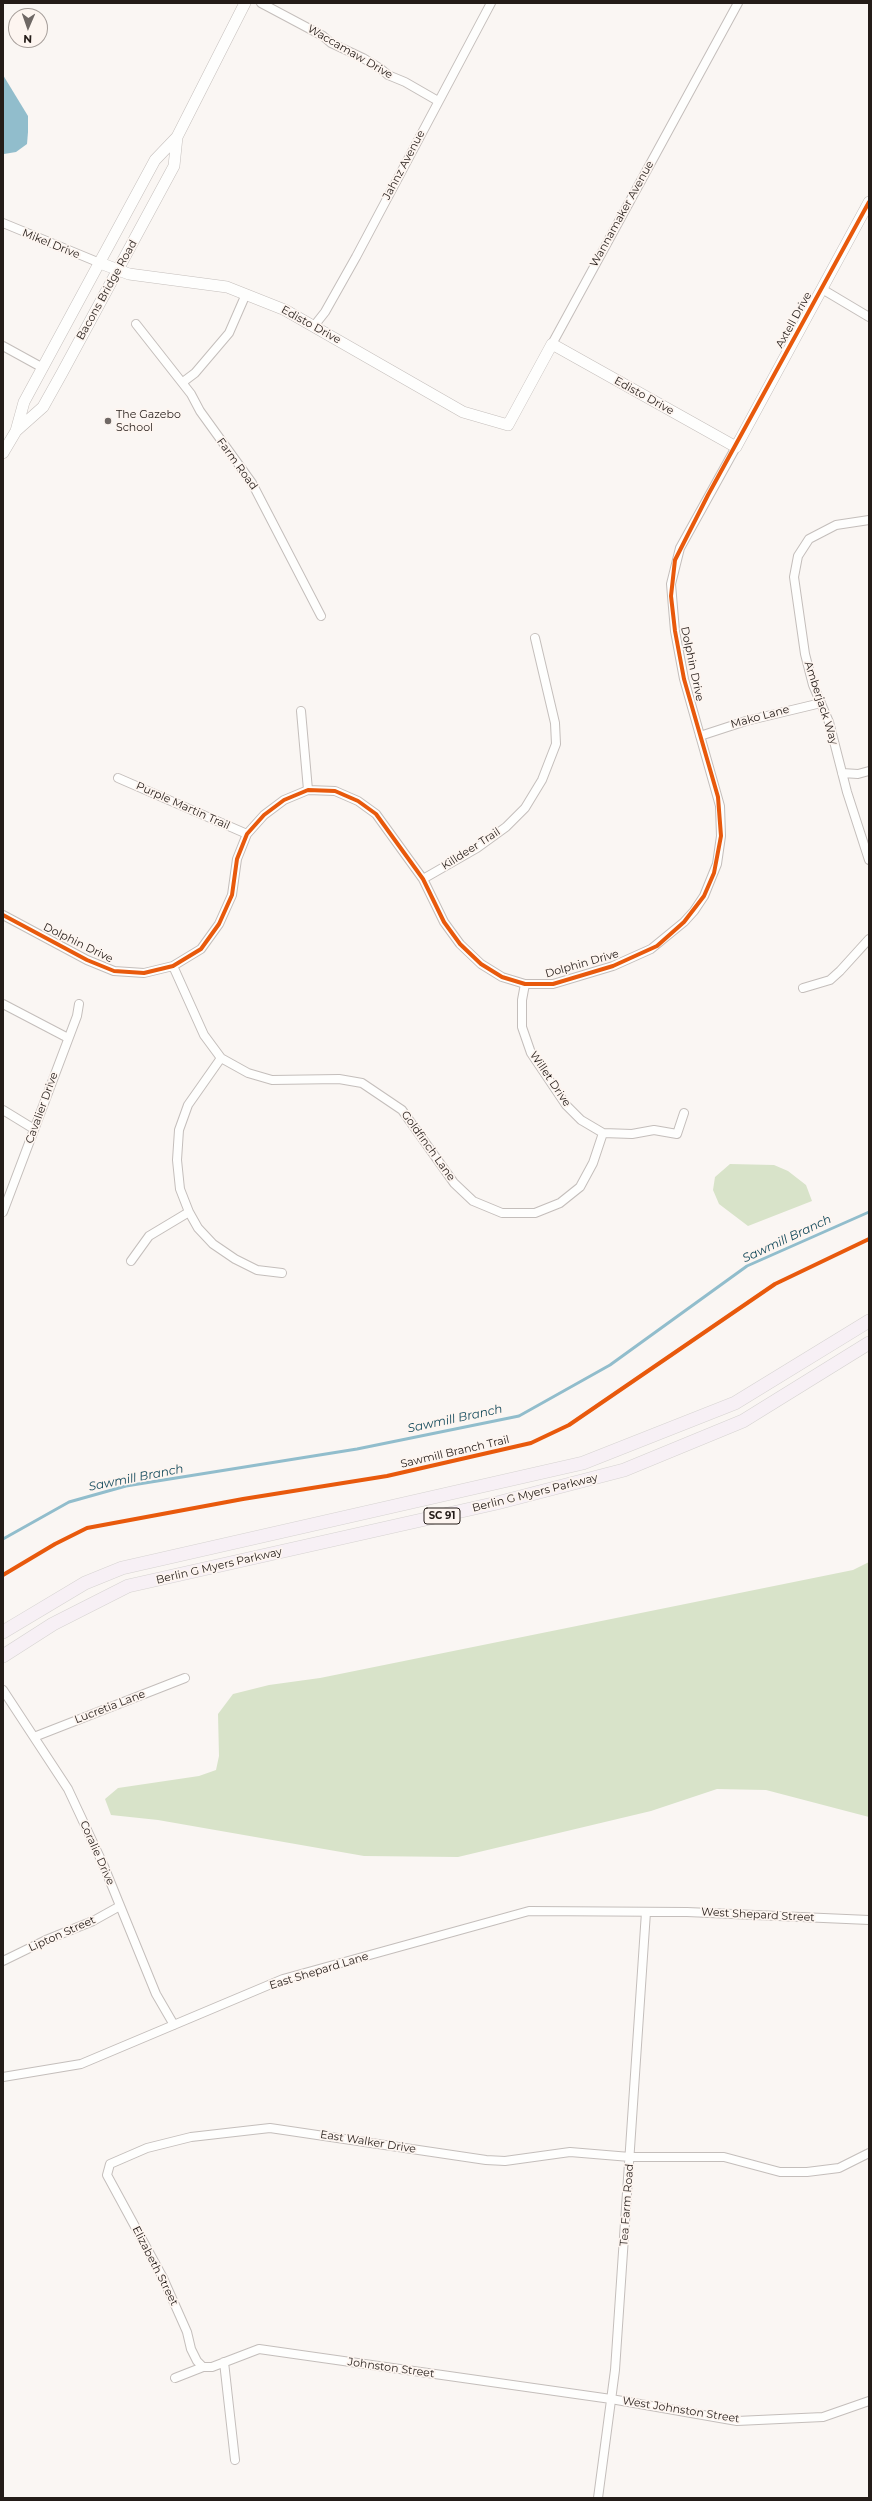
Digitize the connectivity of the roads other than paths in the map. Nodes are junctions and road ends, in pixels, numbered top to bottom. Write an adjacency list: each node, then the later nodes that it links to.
1 (245, 3): 6 (street, Bacons Bridge Road)
2 (261, 3): 5 (street, Waccamaw Drive)
3 (491, 3): 5 (street, Jahnz Avenue)
4 (738, 3): 16 (street, Wannamaker Avenue)
5 (438, 101): 15 (street, Jahnz Avenue)
6 (177, 137): 9 (street, Bacons Bridge Road); 10 (street, Bacons Bridge Road)
7 (869, 202): 11 (street, Axtell Drive)
8 (3, 223): 9 (street, Mikel Drive)
9 (100, 263): 10 (street, Edisto Drive); 18 (street, Bacons Bridge Road)
10 (118, 271): 12 (street, Edisto Drive); 21 (street, Bacons Bridge Road)
11 (822, 289): 13 (street); 22 (street, Axtell Drive)
12 (246, 294): 15 (street, Edisto Drive); 19 (street)
13 (869, 316)
14 (136, 324): 19 (street, Farm Road)
15 (314, 326): 20 (street, Edisto Drive)
16 (552, 344): 20 (street, Wannamaker Avenue); 22 (street, Edisto Drive)
17 (3, 346): 18 (street)
18 (43, 368): 21 (street, Bacons Bridge Road)
19 (183, 382): 25 (street, Farm Road)
20 (508, 425)
21 (16, 431): 23 (street, Bacons Bridge Road)
22 (736, 447): 29 (street, Dolphin Drive)
23 (3, 453)
24 (869, 520): 27 (street, Amberjack Way)
25 (321, 616)
26 (535, 638): 36 (street, Killdeer Trail)
27 (821, 703): 29 (street, Mako Lane); 31 (street, Amberjack Way)
28 (301, 711): 33 (street)
29 (700, 736): 40 (street, Dolphin Drive)
30 (869, 771): 31 (street)
31 (842, 773): 35 (street, Amberjack Way)
32 (118, 778): 34 (street, Purple Martin Trail)
33 (308, 790): 34 (street, Dolphin Drive); 36 (street, Dolphin Drive)
34 (247, 834): 39 (street, Dolphin Drive)
35 (869, 860)
36 (423, 879): 40 (street, Dolphin Drive)
37 (3, 915): 39 (street, Dolphin Drive)
38 (869, 939): 41 (street)
39 (173, 966): 45 (street, Goldfinch Lane)
40 (525, 984): 49 (street, Willet Drive)
41 (803, 988)
42 (3, 1004): 44 (street)
43 (79, 1004): 44 (street, Cavalier Drive)
44 (68, 1038): 48 (street, Cavalier Drive)
45 (220, 1058): 49 (street, Goldfinch Lane); 52 (street)
46 (3, 1110): 48 (street)
47 (684, 1113): 49 (street, Willet Drive)
48 (34, 1129): 50 (street, Cavalier Drive)
49 (603, 1133)
50 (6, 1200): 51 (street, Cavalier Drive)
51 (3, 1212)
52 (189, 1212): 53 (street); 54 (street)
53 (131, 1261)
54 (282, 1274)
55 (869, 1320): 57 (main road, Berlin G Myers Parkway / SC 91)
56 (869, 1343): 58 (main road, Berlin G Myers Parkway / SC 91)
57 (122, 1568): 58 (main road); 59 (main road, Berlin G Myers Parkway / SC 91)
58 (128, 1586): 60 (main road, Berlin G Myers Parkway / SC 91)
59 (3, 1632)
60 (3, 1656)
61 (185, 1678): 63 (street, Lucretia Lane)
62 (3, 1690): 63 (street, Coralie Drive)
63 (34, 1737): 64 (street, Coralie Drive)
64 (120, 1906): 67 (street, Lipton Street); 68 (street, Coralie Drive)
65 (646, 1912): 66 (street, West Shepard Street); 68 (street, East Shepard Lane); 71 (street, Tea Farm Road)
66 (869, 1920)
67 (3, 1961)
68 (174, 2025): 69 (street, East Shepard Lane)
69 (3, 2077)
70 (869, 2153): 71 (street, East Walker Drive)
71 (630, 2156): 72 (street, East Walker Drive); 76 (street, Tea Farm Road)
72 (110, 2164): 74 (street, Elizabeth Street)
73 (224, 2362): 74 (street, Johnston Street); 76 (street, Johnston Street); 78 (street)
74 (204, 2367): 75 (street, Johnston Street)
75 (175, 2378)
76 (611, 2399): 77 (street, West Johnston Street); 79 (street, Tea Farm Road)
77 (869, 2401)
78 (236, 2460)
79 (598, 2498)

